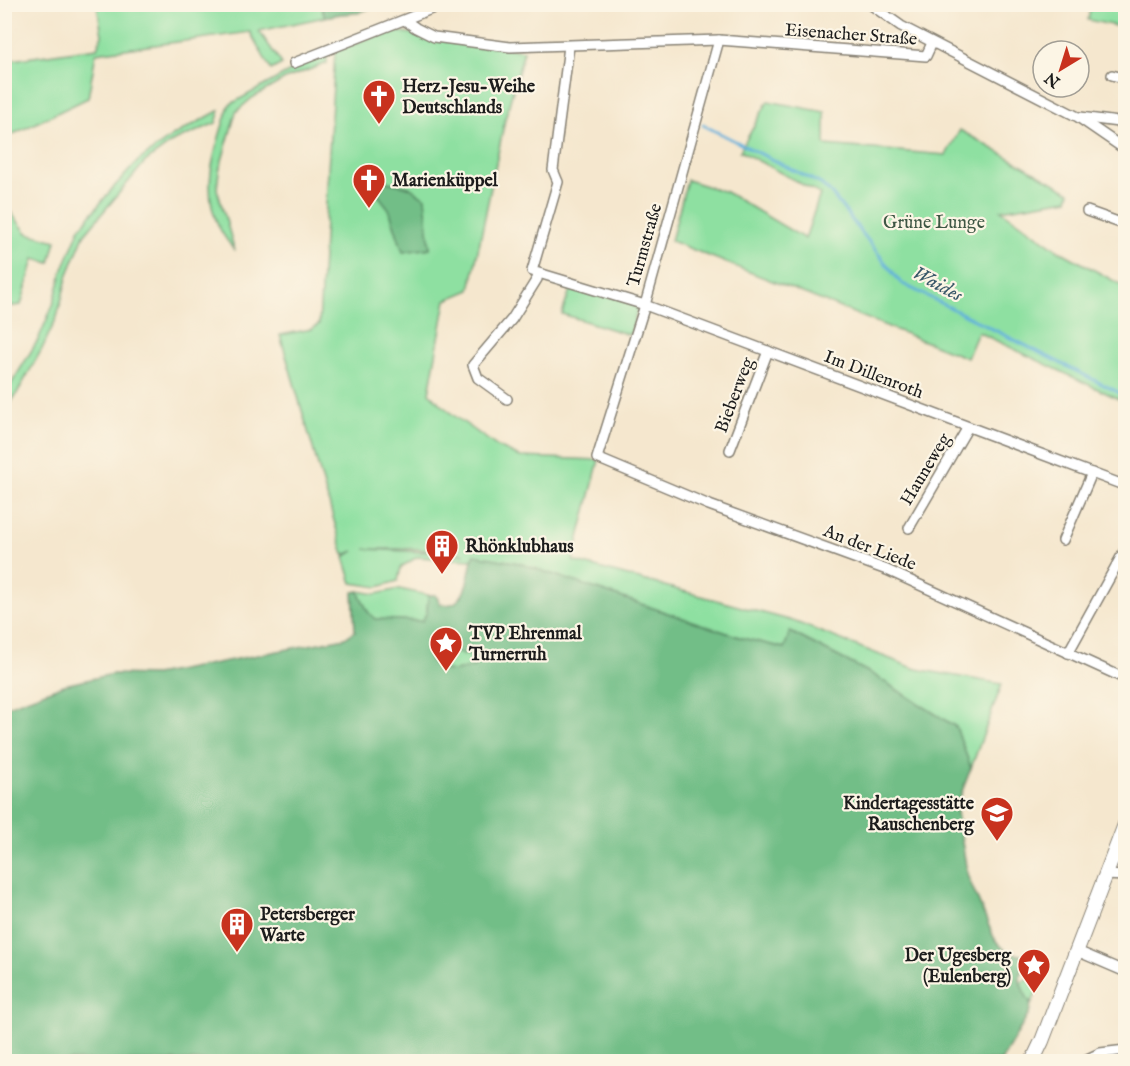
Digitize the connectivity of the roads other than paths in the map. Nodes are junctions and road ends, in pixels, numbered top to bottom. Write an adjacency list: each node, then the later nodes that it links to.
1 (444, 4): 3 (street)
2 (870, 4): 5 (street)
3 (406, 21): 6 (street, Eisenacher Straße); 7 (street)
4 (719, 40): 5 (street, Eisenacher Straße); 6 (street, Eisenacher Straße); 16 (street, Turmstraße)
5 (932, 43): 10 (street)
6 (569, 46): 15 (street)
7 (294, 63)
8 (1112, 75): 9 (street)
9 (1125, 79)
10 (1078, 117): 11 (street); 12 (street)
11 (1125, 123)
12 (1125, 150)
13 (1087, 211): 14 (street)
14 (1125, 225)
15 (538, 274): 16 (street); 18 (street)
16 (645, 305): 17 (street, Im Dillenroth); 21 (street, Turmstraße)
17 (768, 351): 19 (street, Im Dillenroth); 20 (street, Bieberweg)
18 (507, 399)
19 (968, 427): 22 (street, Im Dillenroth); 24 (street, Hauneweg)
20 (730, 450)
21 (597, 458): 27 (street, An der Liede)
22 (1092, 473): 23 (street, Im Dillenroth); 25 (street)
23 (1125, 486)
24 (909, 528)
25 (1063, 540)
26 (1125, 548): 27 (street)
27 (1068, 653): 28 (street, An der Liede)
28 (1125, 679)
29 (1125, 822): 30 (main road)
30 (1105, 875): 31 (street); 32 (main road)
31 (1125, 876)
32 (1077, 951): 33 (street); 35 (main road)
33 (1125, 972)
34 (1125, 1050): 36 (street)
35 (1032, 1062)
36 (1081, 1062)

